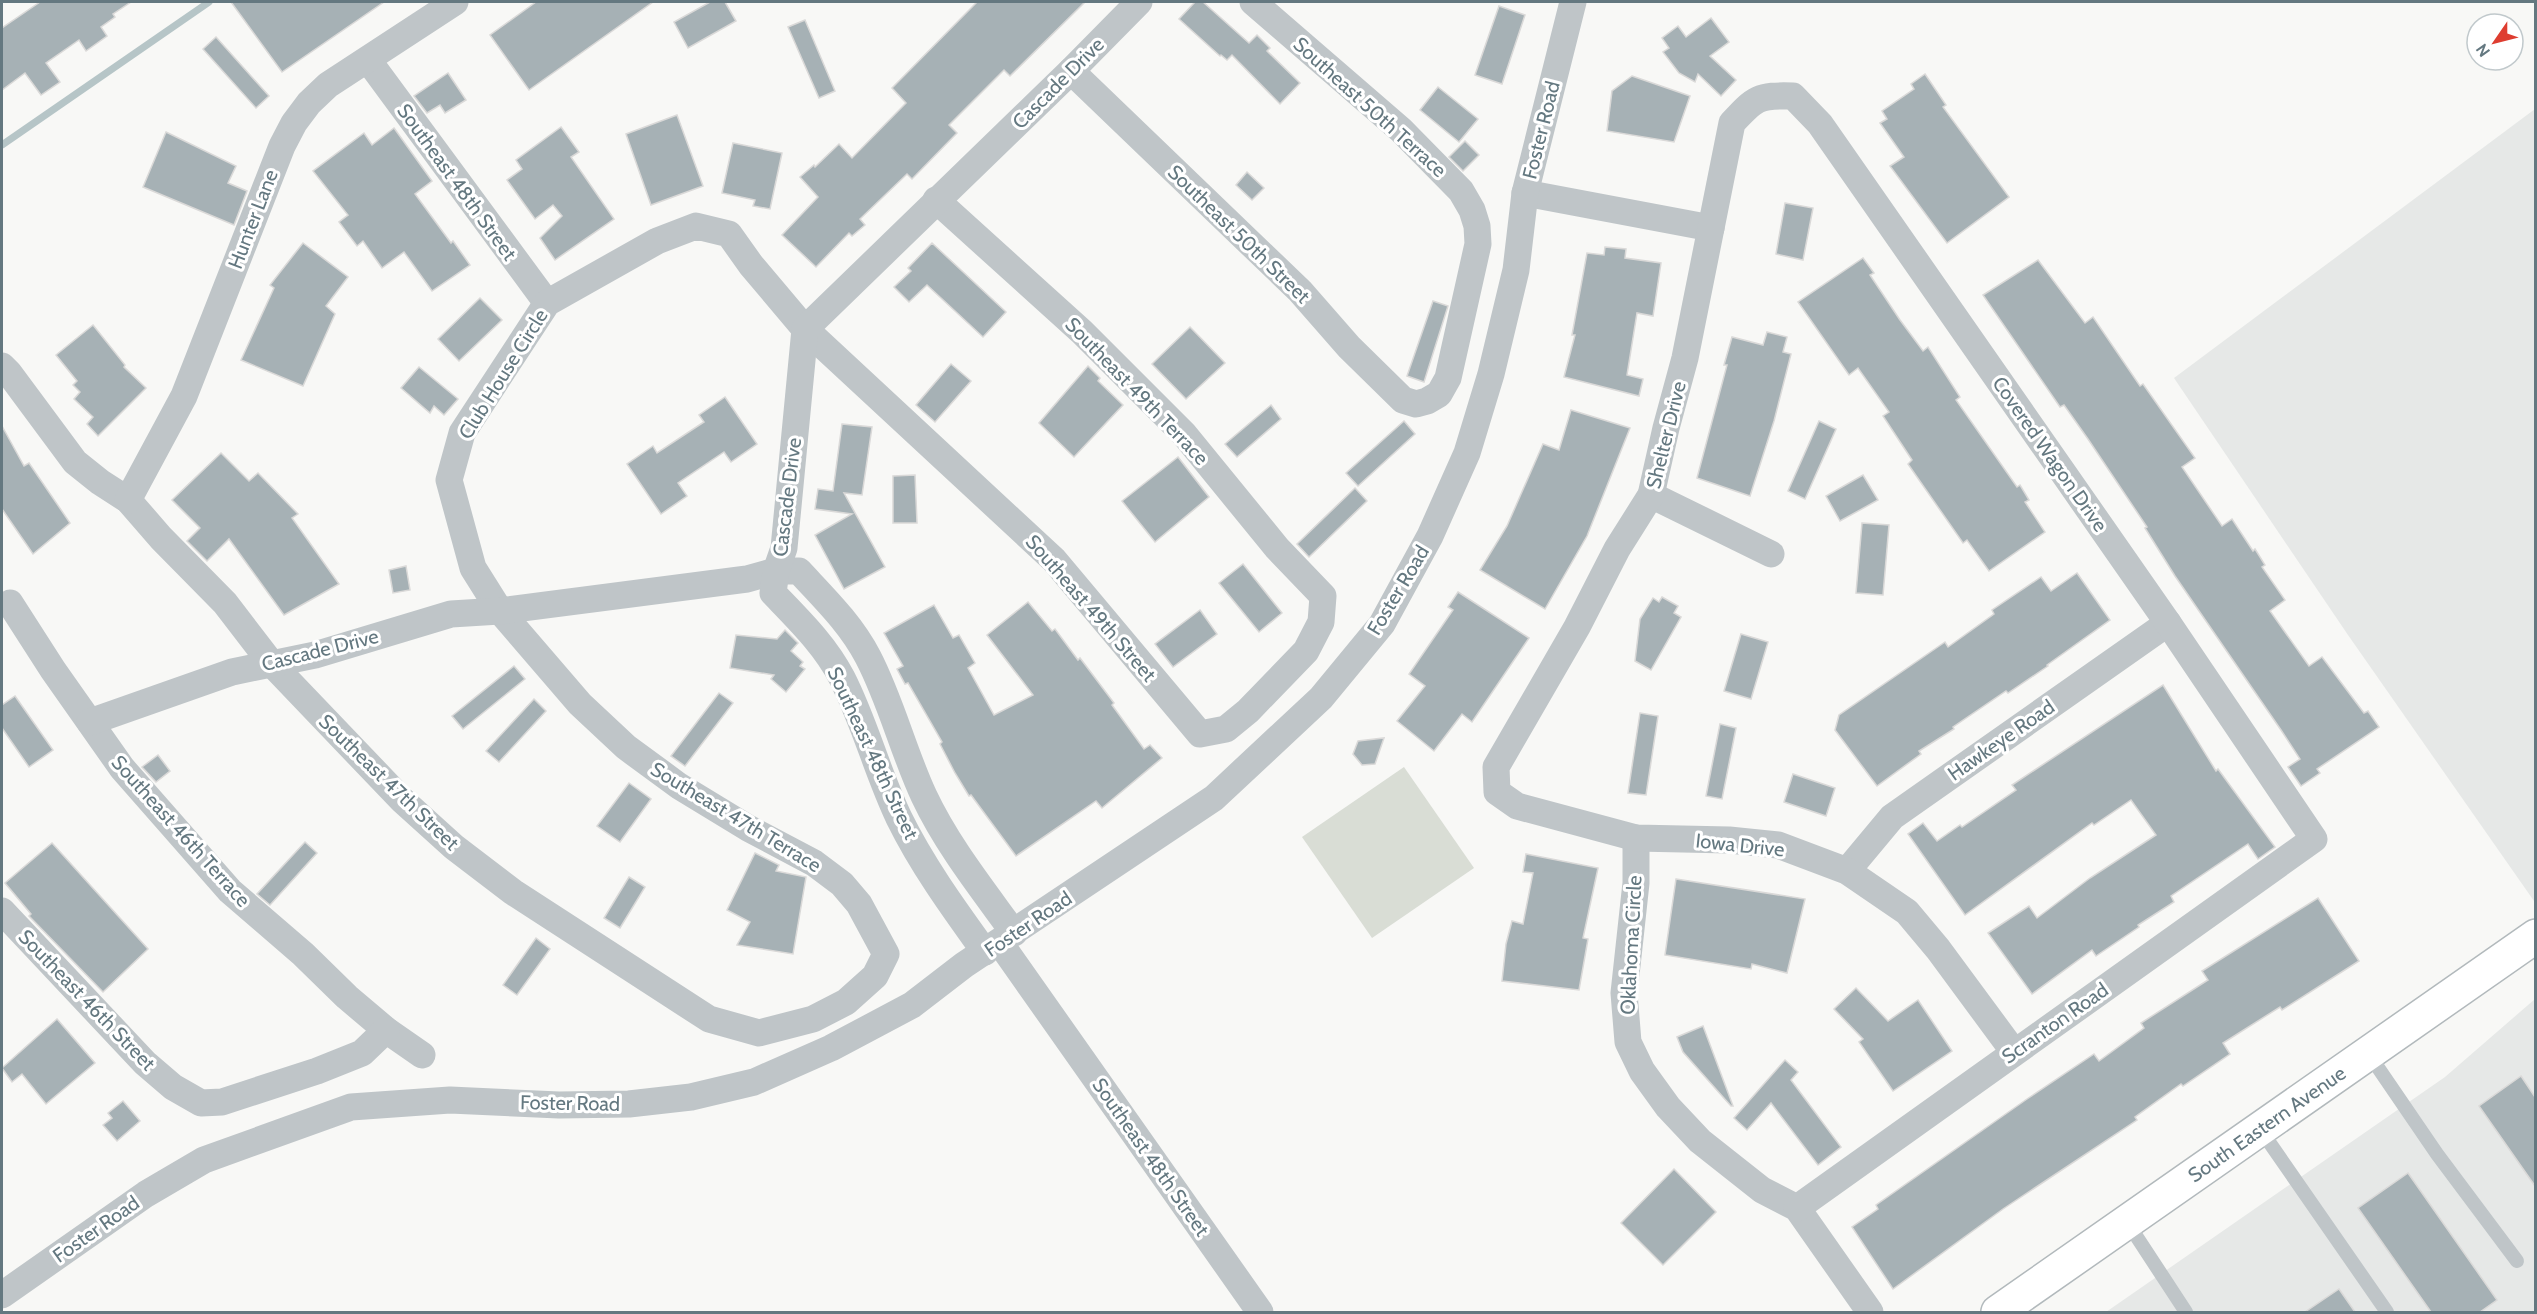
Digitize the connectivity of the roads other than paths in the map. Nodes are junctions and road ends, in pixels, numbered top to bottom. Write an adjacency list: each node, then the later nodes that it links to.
1 (455, 2): 5 (street, Hunter Lane)
2 (1139, 2): 6 (street, Cascade Drive)
3 (1253, 2): 14 (street, Southeast 50th Terrace)
4 (1573, 2): 8 (street, Foster Road)
5 (368, 60): 11 (street, Southeast 48th Street); 16 (street, Hunter Lane)
6 (1071, 71): 9 (street, Cascade Drive); 14 (street, Southeast 50th Street)
7 (1767, 95): 10 (street, Shelter Drive); 22 (street, Covered Wagon Drive)
8 (1525, 193): 10 (street); 31 (street, Foster Road)
9 (936, 200): 12 (street, Cascade Drive); 19 (street, Southeast 49th Terrace)
10 (1711, 228): 15 (street, Shelter Drive)
11 (547, 303): 12 (street, Club House Circle); 21 (street, Club House Circle)
12 (805, 329): 18 (street, Cascade Drive); 19 (street, Southeast 49th Street)
13 (2, 366): 16 (street, Southeast 47th Street)
14 (1403, 400)
15 (1651, 495): 17 (street); 25 (street, Shelter Drive)
16 (128, 500): 23 (street, Southeast 47th Street)
17 (1771, 554)
18 (776, 571): 21 (street, Cascade Drive); 31 (street, Southeast 48th Street)
19 (1323, 596)
20 (10, 603): 24 (street, Southeast 46th Terrace)
21 (500, 611): 23 (street, Cascade Drive); 32 (street, Southeast 47th Terrace)
22 (2168, 623): 27 (street, Covered Wagon Drive); 28 (street, Hawkeye Road)
23 (271, 663): 24 (street, Cascade Drive); 32 (street, Southeast 47th Street)
24 (90, 722): 33 (street, Southeast 46th Terrace)
25 (1497, 792): 26 (street, Iowa Drive)
26 (1636, 838): 28 (street, Iowa Drive); 38 (street, Oklahoma Circle)
27 (2314, 839): 34 (street, Scranton Road)
28 (1847, 871): 34 (street, Iowa Drive)
29 (2, 911): 33 (street, Southeast 46th Street)
30 (2535, 936): 35 (main road, South Eastern Avenue)
31 (1000, 943): 41 (street, Foster Road); 42 (street, Southeast 48th Street)
32 (886, 954)
33 (386, 1030): 36 (street, Southeast 46th Terrace)
34 (2014, 1052): 38 (street, Scranton Road)
35 (2368, 1053): 37 (main road, South Eastern Avenue); 40 (lane)
36 (422, 1055)
37 (2260, 1129): 39 (main road, South Eastern Avenue); 46 (lane)
38 (1797, 1208): 43 (street, Oklahoma Circle)
39 (2127, 1222): 44 (main road, South Eastern Avenue); 45 (lane)
40 (2517, 1261)
41 (2, 1295)
42 (1260, 1312)
43 (1870, 1312)
44 (1998, 1312)
45 (2186, 1312)
46 (2387, 1312)

